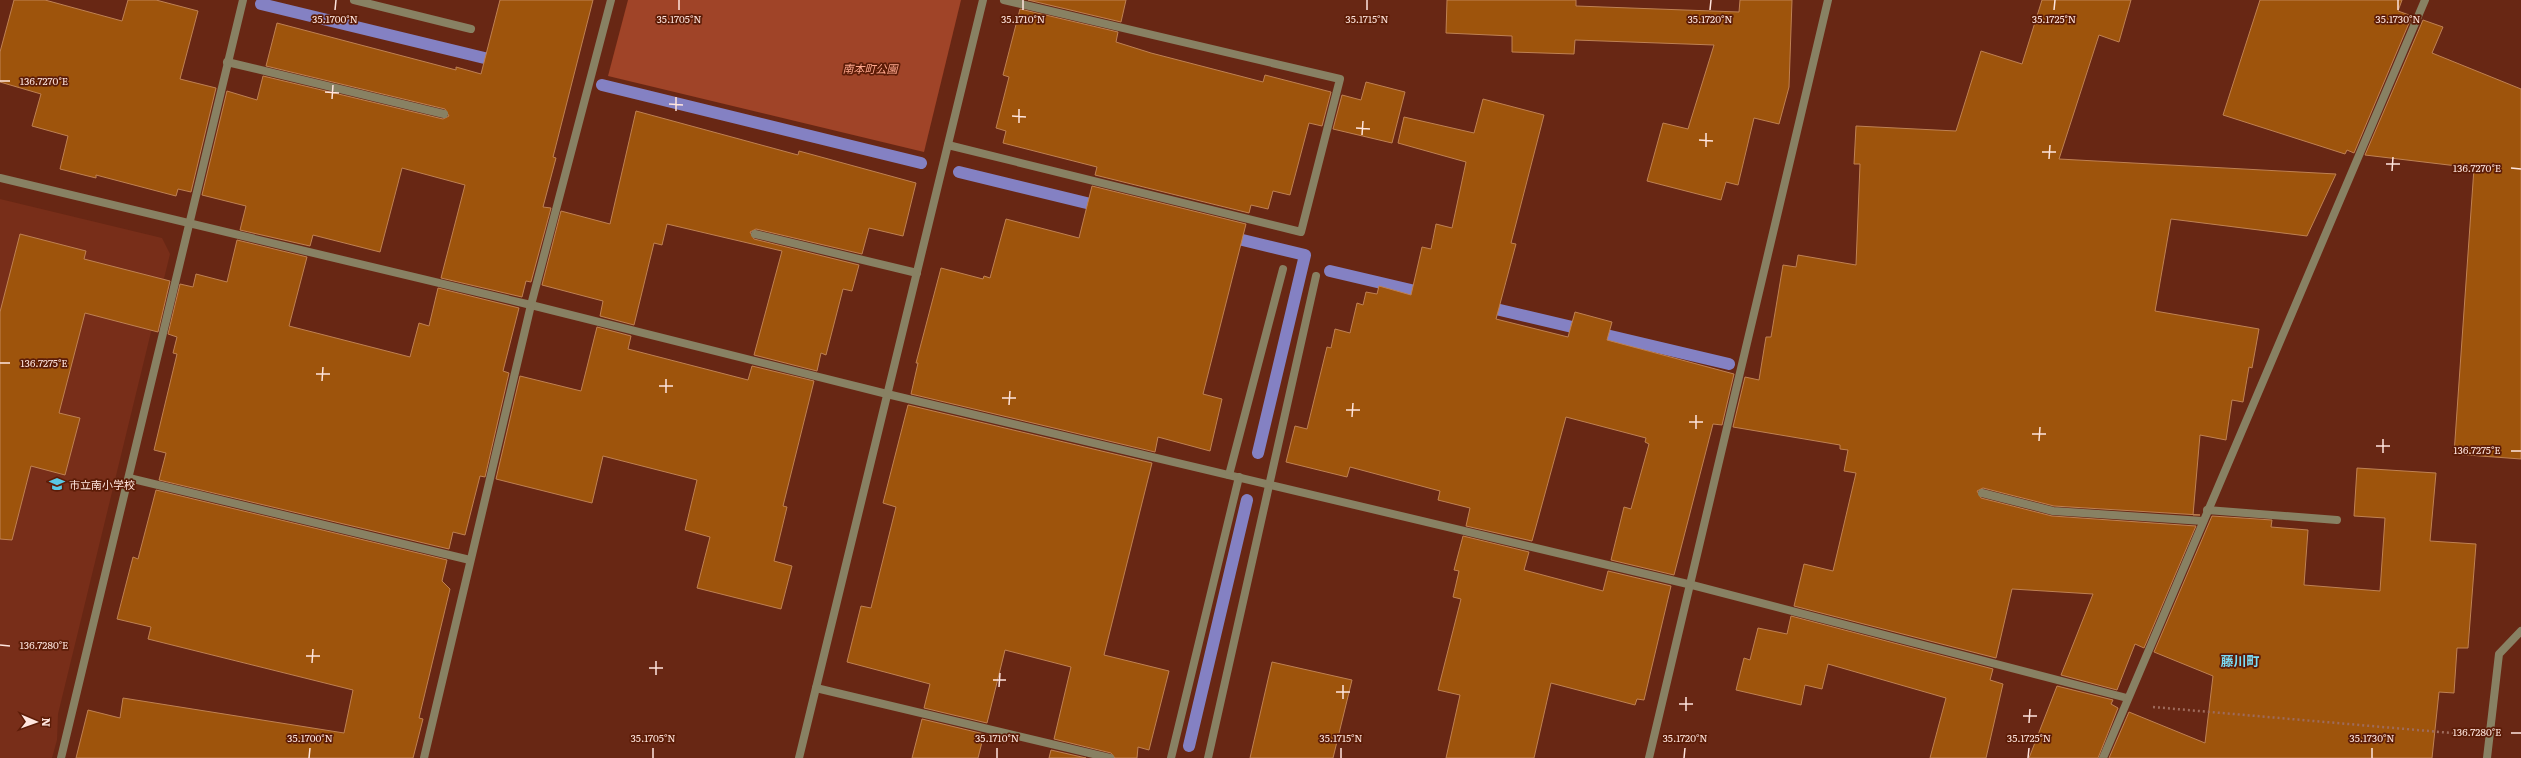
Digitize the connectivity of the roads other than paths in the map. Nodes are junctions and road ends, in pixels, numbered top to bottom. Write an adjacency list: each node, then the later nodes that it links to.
1 (243, 0): 9 (street)
2 (354, 0): 8 (street)
3 (611, 0): 18 (street)
4 (983, 0): 11 (street)
5 (1004, 0): 11 (street)
6 (1828, 0): 29 (street)
7 (2425, 0): 25 (street)
8 (471, 29)
9 (227, 62): 10 (street); 13 (street)
10 (444, 114)
11 (948, 145): 16 (street)
12 (0, 178): 13 (street)
13 (190, 224): 18 (street); 22 (street)
14 (755, 234): 16 (street)
15 (1283, 269): 20 (street)
16 (917, 273): 19 (street)
17 (1316, 276): 23 (street)
18 (531, 305): 19 (street); 28 (street)
19 (887, 394): 20 (street); 31 (street)
20 (1229, 475): 21 (street)
21 (1239, 477): 23 (street); 37 (street)
22 (129, 478): 28 (street); 33 (street)
23 (1269, 485): 29 (street); 38 (street)
24 (1982, 493): 27 (street)
25 (2207, 510): 26 (street); 27 (street)
26 (2337, 520)
27 (2203, 521): 32 (street)
28 (470, 560): 34 (street)
29 (1692, 585): 32 (street); 39 (street)
30 (2521, 630): 41 (street)
31 (816, 688): 35 (street); 36 (street)
32 (2127, 698): 40 (street)
33 (61, 758)
34 (424, 758)
35 (799, 758)
36 (1110, 758)
37 (1171, 758)
38 (1208, 758)
39 (1649, 758)
40 (2103, 758)
41 (2487, 758)

